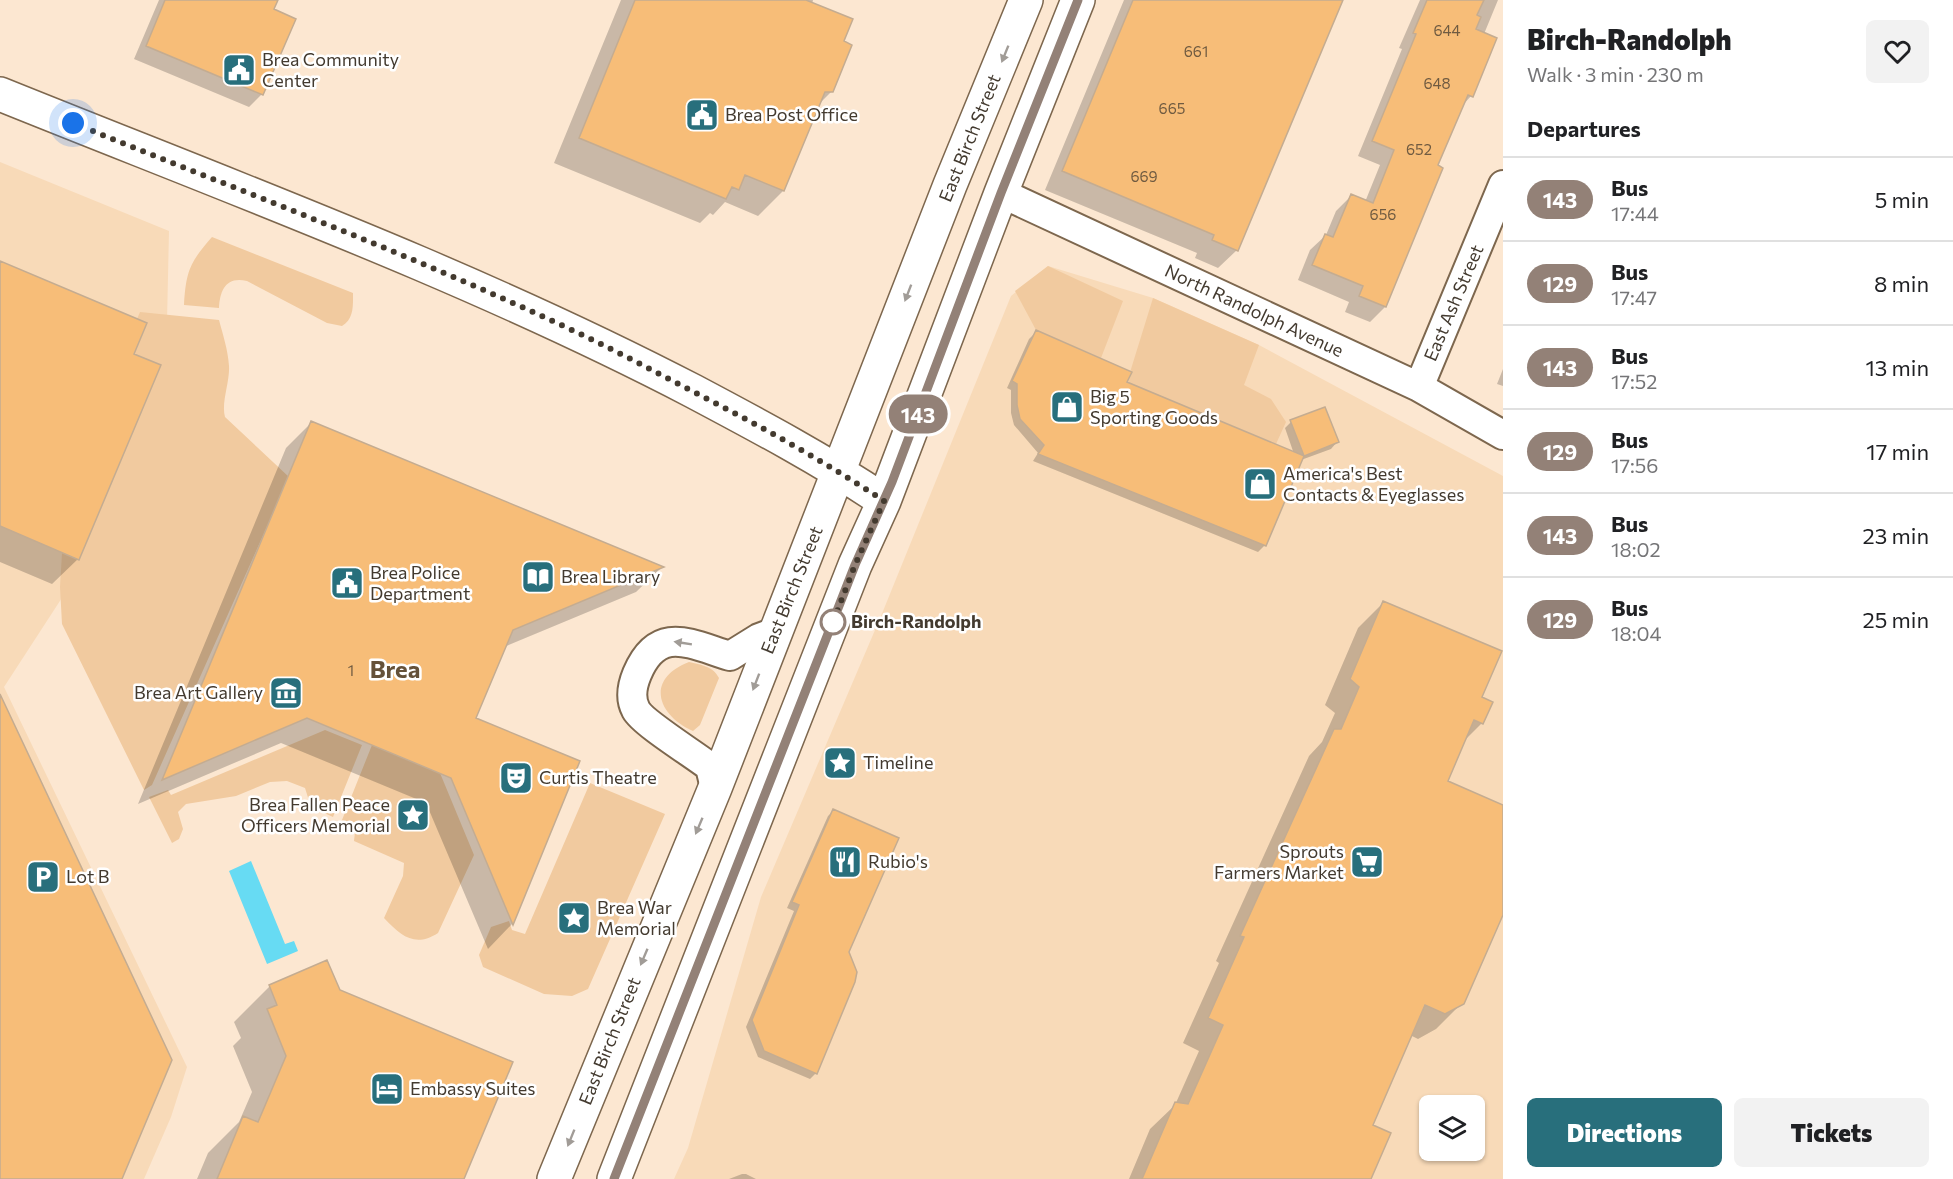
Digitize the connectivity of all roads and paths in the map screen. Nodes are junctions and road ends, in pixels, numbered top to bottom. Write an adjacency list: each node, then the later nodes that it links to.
1 (1026, 0): 8 (street, East Birch Street, one-way to 8)
2 (1078, 0): 5 (street)
3 (0, 94): 8 (street)
4 (1503, 186): 6 (street, East Ash Street)
5 (1001, 193): 6 (street, North Randolph Avenue); 9 (street)
6 (1419, 387): 7 (street, North Randolph Avenue)
7 (1503, 435)
8 (840, 471): 9 (street); 10 (street, East Birch Street)
9 (884, 501): 13 (street)
10 (775, 632): 11 (street, East Birch Street, one-way to 11); 11 (street, one-way to 11)
11 (715, 788): 12 (street, East Birch Street, one-way to 12)
12 (554, 1179)
13 (614, 1179)

